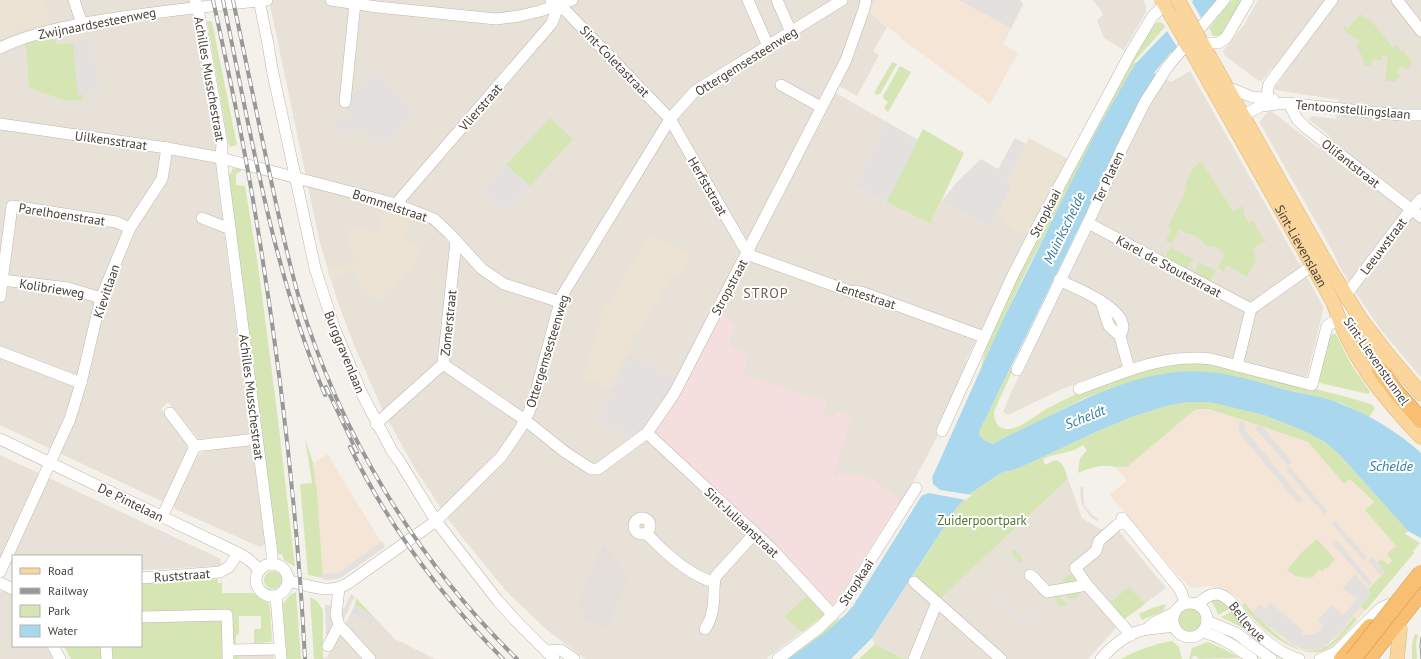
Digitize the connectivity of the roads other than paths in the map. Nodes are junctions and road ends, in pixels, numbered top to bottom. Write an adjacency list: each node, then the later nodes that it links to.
1 (74, 0): 17 (street)
2 (262, 0): 13 (street, Zwijnaardsesteenweg); 36 (street, Burggravenlaan)
3 (331, 0): 14 (street)
4 (572, 0): 15 (street)
5 (748, 0): 21 (street)
6 (777, 0): 19 (street)
7 (842, 0): 19 (street, Ottergemsesteenweg)
8 (866, 0): 29 (street, Stropstraat)
9 (1224, 0): 42 (street, Ter Platen)
10 (1248, 0): 20 (street)
11 (1332, 0): 27 (street)
12 (1397, 0): 18 (street)
13 (196, 3): 17 (street, Zwijnaardsesteenweg); 35 (street, Achilles Musschestraat)
14 (355, 3): 15 (street); 26 (street)
15 (554, 3): 32 (street, Sint-Coletastraat); 38 (street, Vlierstraat)
16 (1169, 4): 20 (main road, bridge); 57 (street, Stropkaai)
17 (82, 24): 22 (street, Zwijnaardsesteenweg)
18 (1421, 31)
19 (791, 32): 21 (street, Ottergemsesteenweg)
20 (1197, 43): 24 (main road, Sint-Lievenslaan); 25 (main road, Sint-Lievenslaan)
21 (768, 46): 32 (street, Ottergemsesteenweg)
22 (0, 48)
23 (781, 85): 29 (street)
24 (1227, 87): 27 (street, Tentoonstellingslaan); 30 (main road, Sint-Lievenslaan)
25 (1218, 98): 30 (main road); 47 (main road, Sint-Lievenslaan)
26 (345, 102)
27 (1266, 102): 28 (street, Tentoonstellingslaan); 30 (street, Tentoonstellingslaan)
28 (1287, 103): 31 (street, Tentoonstellingslaan); 39 (street, Olifantstraat)
29 (821, 107): 46 (street, Stropstraat)
30 (1243, 115): 47 (main road, Sint-Lievenslaan)
31 (1421, 115)
32 (670, 119): 46 (street, Herfststraat); 53 (street, Ottergemsesteenweg)
33 (0, 124): 34 (street, Uilkensstraat)
34 (167, 148): 35 (street, Uilkensstraat); 43 (street, Kievitlaan)
35 (221, 158): 36 (street, Bommelstraat); 44 (street, Achilles Musschestraat)
36 (294, 177): 38 (street, Bommelstraat); 71 (street, Burggravenlaan)
37 (1421, 199): 39 (street, Leeuwstraat)
38 (396, 204): 45 (street, Bommelstraat)
39 (1411, 210): 40 (street, Olifantstraat); 50 (street, Leeuwstraat)
40 (1421, 217)
41 (202, 218): 44 (street)
42 (1088, 222): 49 (street, Ter Platen); 55 (street, Karel de Stoutestraat)
43 (130, 228): 48 (street, Parelhoenstraat); 52 (street, Kievitlaan)
44 (230, 230): 75 (street, Achilles Musschestraat)
45 (456, 241): 53 (street, Bommelstraat); 59 (street, Zomerstraat)
46 (748, 252): 57 (street, Lentestraat); 73 (street, Stropstraat)
47 (1319, 263): 50 (main road, Sint-Lievenslaan); 54 (main road, Sint-Lievenslaan); 55 (street); 62 (main road, Sint-Lievenstunnel)
48 (2, 280): 51 (street, Parelhoenstraat); 52 (street, Kolibrieweg)
49 (1059, 280): 61 (street); 63 (street, Ter Platen)
50 (1346, 295): 66 (main road, Sint-Lievenslaan)
51 (0, 297)
52 (101, 298): 64 (street, Kievitlaan)
53 (560, 302): 69 (street, Ottergemsesteenweg)
54 (1333, 302): 56 (main road, Sint-Lievenslaan); 62 (main road, Sint-Lievenstunnel)
55 (1251, 310): 60 (street)
56 (1338, 319): 60 (street); 74 (main road, Sint-Lievenslaan)
57 (984, 337): 72 (street, Stropkaai)
58 (0, 352): 64 (street)
59 (443, 364): 69 (street); 71 (street, Zomerstraat)
60 (1237, 366): 61 (street)
61 (1129, 369): 65 (street)
62 (1382, 369): 67 (highway, Sint-Lievenstunnel); 70 (highway, Sint-Lievenstunnel)
63 (1017, 370)
64 (82, 383): 78 (street, Kievitlaan)
65 (1079, 389)
66 (1421, 394)
67 (1421, 412)
68 (170, 413): 77 (street)
69 (525, 420): 73 (street, Stropstraat); 81 (street, Ottergemsesteenweg)
70 (1421, 420)
71 (376, 424): 81 (street, Burggravenlaan)
72 (942, 431)
73 (647, 433): 83 (street, Sint-Juliaanstraat)
74 (1421, 437)
75 (257, 438): 77 (street); 85 (street, Achilles Musschestraat)
76 (0, 439): 78 (street, De Pintelaan)
77 (195, 446): 80 (street)
78 (50, 463): 80 (street, De Pintelaan); 88 (street, Kievitlaan)
79 (916, 488): 107 (street, Stropkaai)
80 (162, 517): 84 (street, De Pintelaan)
81 (436, 521): 97 (street, Ottergemsesteenweg); 120 (street, Burggravenlaan)
82 (646, 533): 93 (street)
83 (755, 533): 93 (street); 107 (street, Sint-Juliaanstraat)
84 (238, 553): 87 (street, De Pintelaan); 91 (street, Ruststraat)
85 (272, 564): 87 (street); 92 (street)
86 (1421, 565): 105 (main road)
87 (260, 570): 100 (street)
88 (0, 572)
89 (1421, 573): 137 (highway, bridge)
90 (1030, 575): 96 (street)
91 (142, 578)
92 (289, 581): 97 (street, Ottergemsesteenweg); 100 (street)
93 (714, 582): 112 (street)
94 (914, 582): 101 (street)
95 (0, 583): 98 (street)
96 (1087, 585): 103 (street); 116 (street)
97 (339, 588): 110 (street)
98 (12, 589)
99 (1421, 592): 139 (highway)
100 (276, 596): 122 (street)
101 (937, 602): 129 (street); 130 (street)
102 (1421, 602): 114 (main road)
103 (1185, 603): 104 (street); 106 (street)
104 (1198, 604): 109 (street); 134 (street, Bellevue)
105 (1386, 610): 135 (street); 136 (highway); 138 (main road)
106 (1174, 613): 111 (street); 113 (street)
107 (833, 615): 128 (street, Stropkaai)
108 (142, 617): 121 (street)
109 (1207, 621): 115 (street); 133 (street)
110 (339, 625): 117 (street); 125 (street)
111 (1174, 626): 113 (street); 115 (street)
112 (705, 629)
113 (1146, 629): 116 (street)
114 (1400, 629): 140 (main road); 141 (main road)
115 (1203, 632): 132 (street)
116 (1131, 635): 131 (street)
117 (328, 646)
118 (54, 647): 123 (street)
119 (106, 647): 124 (street)
120 (546, 651): 126 (street, Burggravenlaan); 127 (street)
121 (231, 652): 122 (street)
122 (280, 654)
123 (60, 659)
124 (107, 659)
125 (370, 659)
126 (554, 659)
127 (574, 659)
128 (778, 659)
129 (914, 659)
130 (1001, 659)
131 (1101, 659)
132 (1252, 659)
133 (1271, 659)
134 (1299, 659)
135 (1320, 659)
136 (1342, 659)
137 (1354, 659)
138 (1357, 659)
139 (1368, 659)
140 (1376, 659)
141 (1396, 659)

